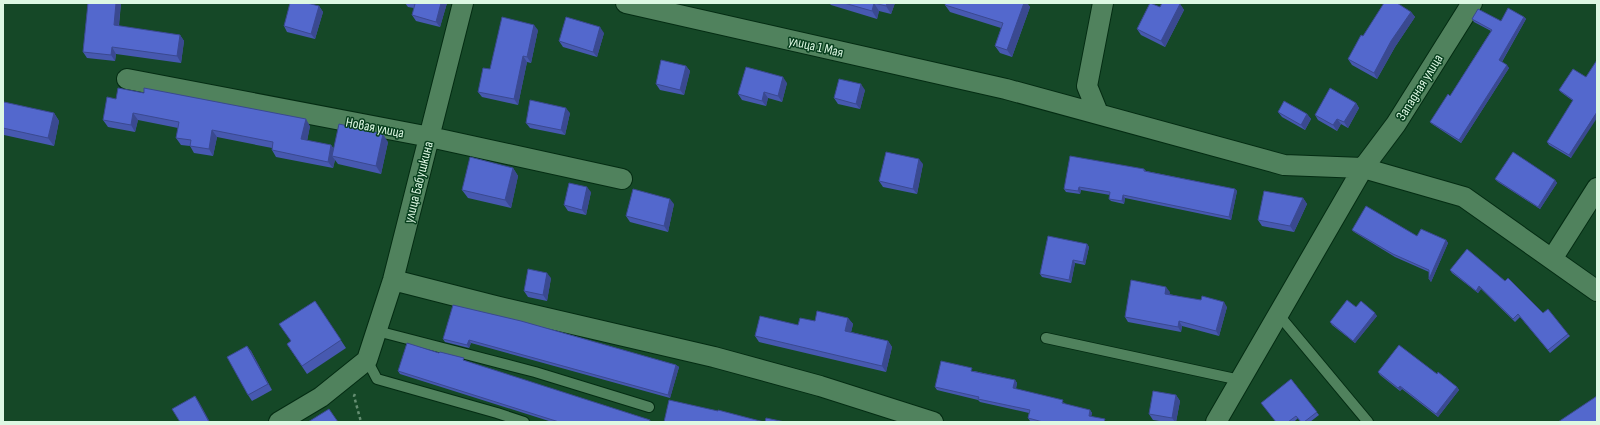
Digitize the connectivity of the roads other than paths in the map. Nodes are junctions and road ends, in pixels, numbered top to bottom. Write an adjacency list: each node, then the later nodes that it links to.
1 (463, 3): 7 (street, улица Бабушкина)
2 (626, 3): 6 (street, улица 1 Мая)
3 (1103, 3): 6 (street)
4 (1472, 3): 8 (street, Западная улица)
5 (127, 79): 7 (street, Новая улица)
6 (1098, 114): 8 (street, улица 1 Мая)
7 (430, 137): 9 (street, Новая улица); 12 (street, улица Бабушкина)
8 (1363, 168): 11 (street, улица 1 Мая); 14 (street, Западная улица)
9 (622, 179)
10 (1597, 188): 11 (street)
11 (1552, 259): 13 (street, улица 1 Мая)
12 (393, 280): 15 (street, улица Бабушкина); 22 (street)
13 (1597, 291)
14 (1278, 314): 18 (street, Западная улица); 24 (lane)
15 (377, 331): 17 (street, улица Бабушкина); 19 (lane)
16 (1046, 338): 18 (lane)
17 (367, 360): 20 (street); 21 (lane)
18 (1240, 380): 23 (street, Западная улица)
19 (649, 407)
20 (279, 422)
21 (524, 422)
22 (933, 422)
23 (1216, 422)
24 (1368, 422)

